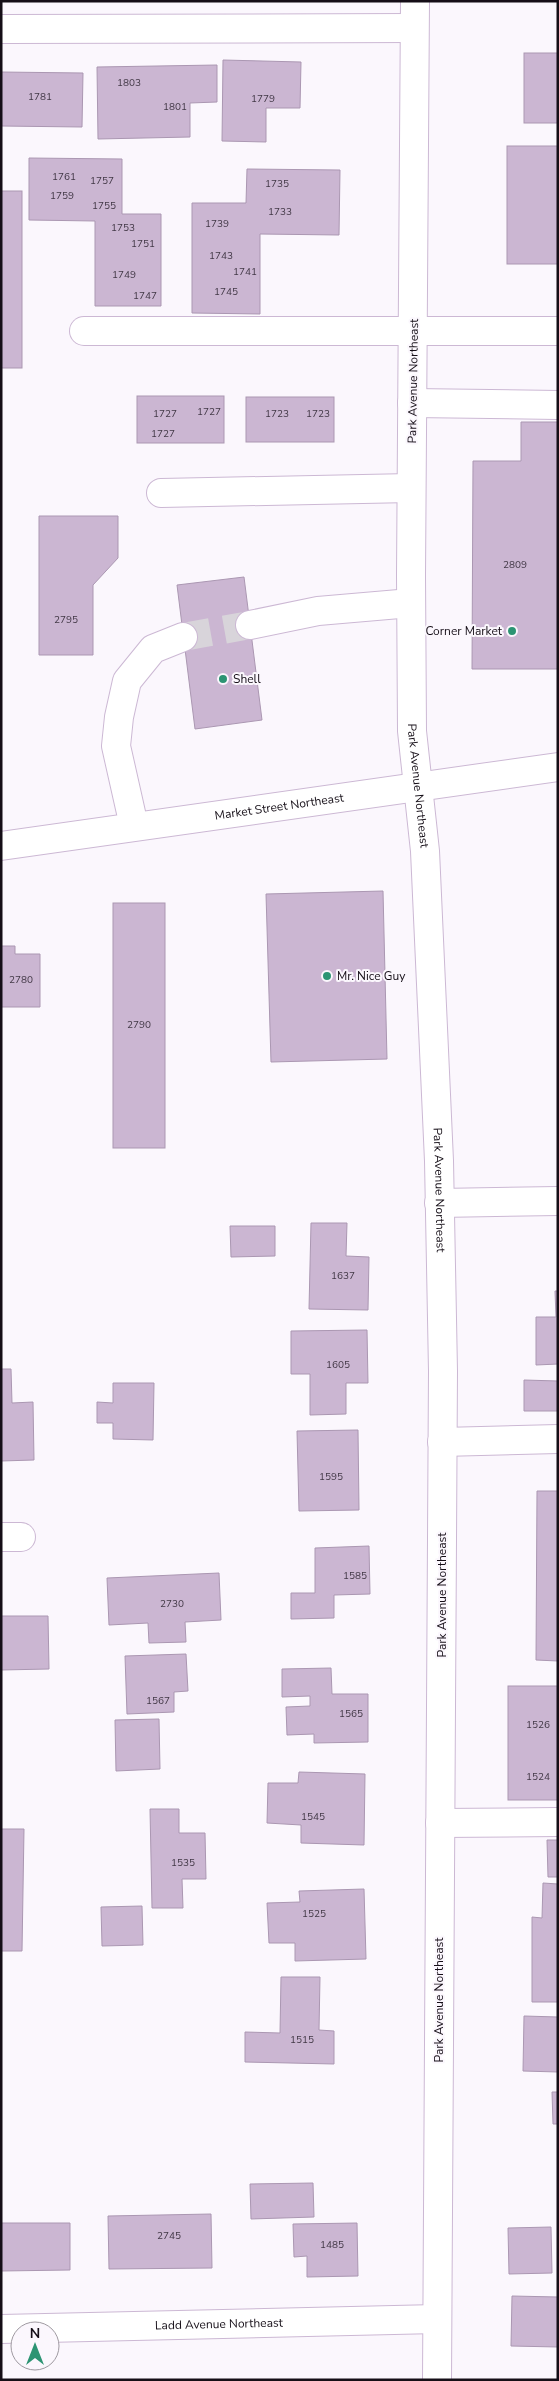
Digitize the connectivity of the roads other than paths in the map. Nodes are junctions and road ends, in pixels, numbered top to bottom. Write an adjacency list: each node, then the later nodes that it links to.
1 (415, 1): 2 (street, Park Avenue Northeast)
2 (414, 28): 3 (street); 4 (street, Park Avenue Northeast)
3 (1, 29)
4 (413, 330): 5 (street); 6 (street); 7 (street, Park Avenue Northeast)
5 (84, 331)
6 (558, 331)
7 (412, 403): 8 (street); 9 (street, Park Avenue Northeast)
8 (558, 405)
9 (412, 488): 10 (street); 11 (street, Park Avenue Northeast)
10 (161, 493)
11 (411, 603): 12 (street); 15 (street, Park Avenue Northeast)
12 (250, 625)
13 (183, 637): 16 (street)
14 (558, 766): 15 (street, Market Street Northeast)
15 (418, 786): 16 (street, Market Street Northeast); 19 (street, Park Avenue Northeast)
16 (134, 826): 17 (street, Market Street Northeast)
17 (1, 846)
18 (558, 1201): 19 (street)
19 (439, 1203): 21 (street, Park Avenue Northeast)
20 (558, 1439): 21 (street)
21 (442, 1442): 23 (street, Park Avenue Northeast)
22 (558, 1822): 23 (street)
23 (440, 1823): 24 (street, Park Avenue Northeast)
24 (437, 2319): 25 (street, Ladd Avenue Northeast); 26 (street, Park Avenue Northeast)
25 (1, 2329)
26 (437, 2380)

